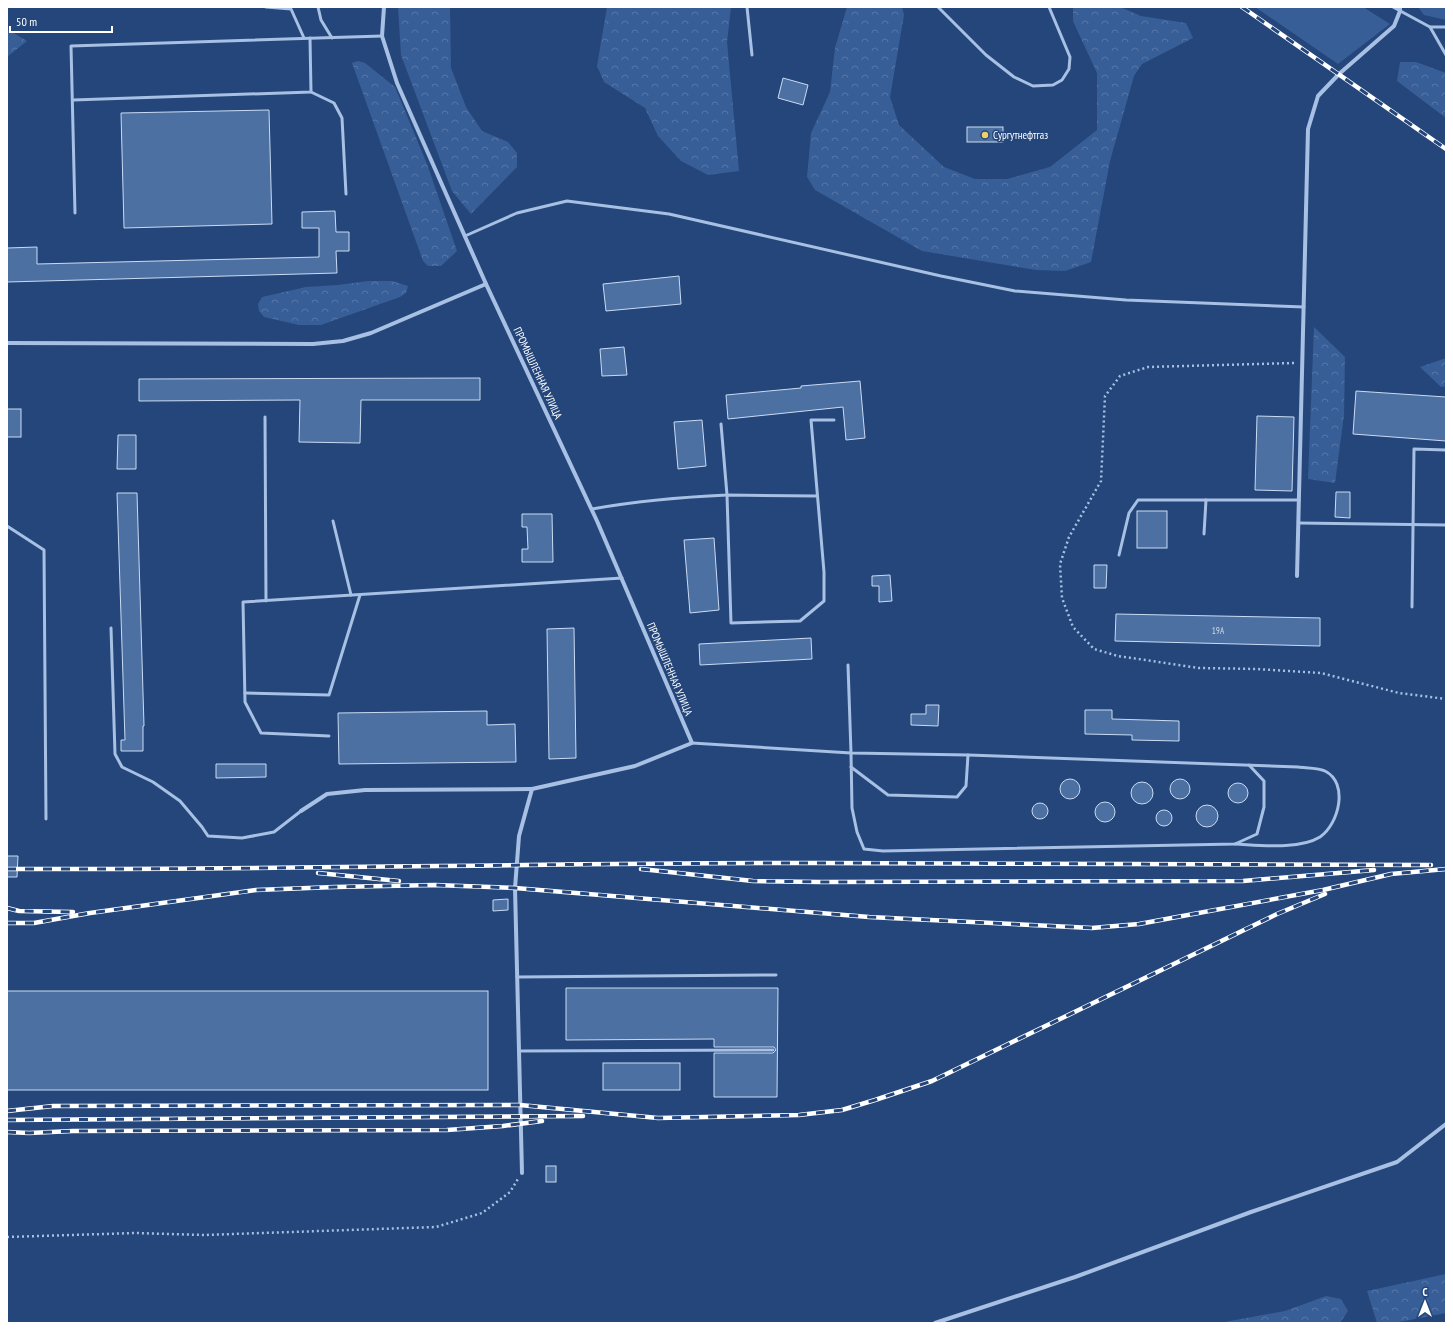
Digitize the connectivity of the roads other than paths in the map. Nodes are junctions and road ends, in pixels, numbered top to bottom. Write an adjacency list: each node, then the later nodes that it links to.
1 (266, 7): 12 (lane)
2 (318, 7): 14 (lane)
3 (384, 7): 11 (street, ПРОМЫШЛЕННАЯ УЛИЦА)
4 (747, 7): 15 (lane)
5 (938, 7): 6 (lane)
6 (1049, 7)
7 (1393, 7): 8 (lane)
8 (1400, 9): 9 (lane); 23 (street)
9 (1430, 27): 10 (lane); 16 (lane)
10 (1446, 27)
11 (382, 36): 14 (lane); 21 (street, ПРОМЫШЛЕННАЯ УЛИЦА)
12 (304, 38): 13 (lane); 18 (lane)
13 (310, 38): 14 (lane); 17 (lane)
14 (332, 38)
15 (752, 55)
16 (1446, 55)
17 (311, 92): 18 (lane); 19 (lane)
18 (72, 100): 20 (lane)
19 (346, 194)
20 (75, 212)
21 (465, 236): 22 (street, ПРОМЫШЛЕННАЯ УЛИЦА); 23 (lane)
22 (486, 284): 24 (street); 33 (street, ПРОМЫШЛЕННАЯ УЛИЦА)
23 (1304, 307): 32 (street)
24 (7, 343)
25 (265, 417): 45 (lane)
26 (834, 420): 30 (lane)
27 (721, 424): 29 (lane)
28 (1446, 450): 36 (lane)
29 (727, 495): 30 (lane); 30 (lane); 33 (lane)
30 (817, 496)
31 (1206, 500): 32 (lane); 39 (lane); 40 (lane)
32 (1299, 500): 35 (street)
33 (592, 509): 42 (street, ПРОМЫШЛЕННАЯ УЛИЦА)
34 (333, 521): 43 (lane)
35 (1299, 523): 36 (lane); 41 (street)
36 (1414, 525): 38 (lane); 46 (lane)
37 (7, 526): 58 (lane)
38 (1446, 526)
39 (1204, 534)
40 (1119, 555)
41 (1297, 576)
42 (622, 578): 44 (lane); 51 (street, ПРОМЫШЛЕННАЯ УЛИЦА)
43 (351, 595): 44 (lane); 45 (lane)
44 (360, 595): 49 (lane)
45 (266, 601): 49 (lane)
46 (1412, 606)
47 (111, 628): 57 (lane)
48 (848, 665): 52 (lane)
49 (245, 693): 50 (lane)
50 (329, 736)
51 (692, 743): 52 (lane); 56 (street)
52 (852, 753): 53 (lane); 55 (lane)
53 (968, 755): 54 (lane); 55 (lane)
54 (1249, 765): 59 (lane); 59 (lane)
55 (852, 767): 59 (lane)
56 (532, 789): 57 (street); 61 (street)
57 (301, 811)
58 (46, 819)
59 (1235, 844)
60 (776, 975): 61 (lane)
61 (517, 977): 63 (street)
62 (773, 1050): 63 (lane)
63 (519, 1051): 65 (street)
64 (1446, 1124): 66 (street)
65 (522, 1173)
66 (935, 1323)

